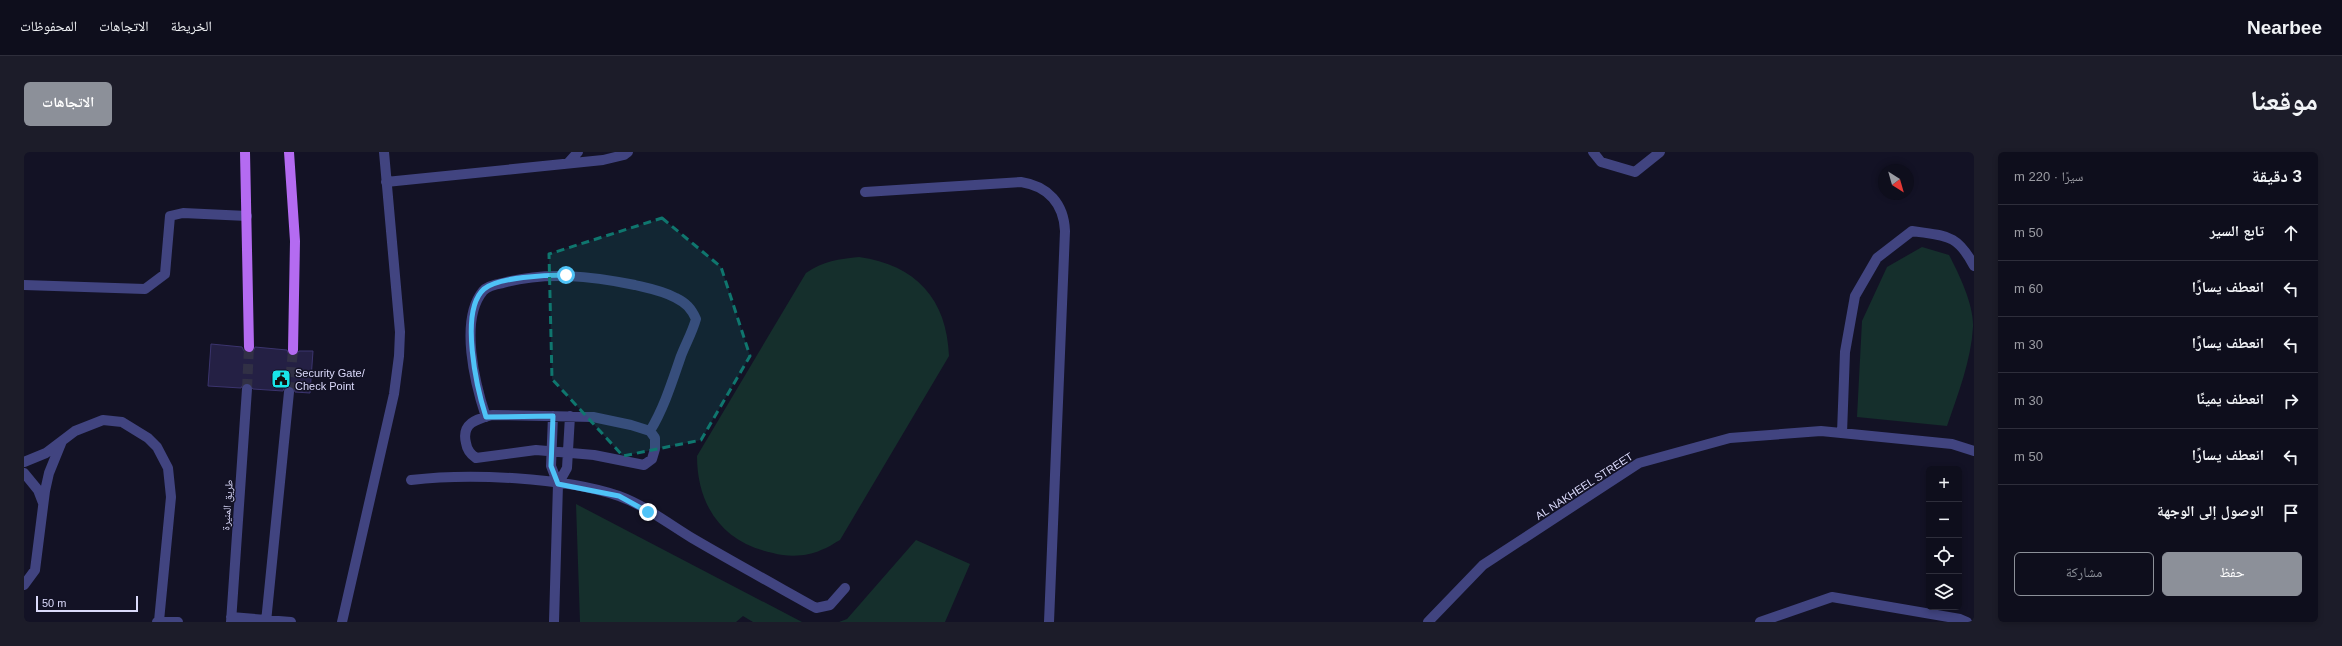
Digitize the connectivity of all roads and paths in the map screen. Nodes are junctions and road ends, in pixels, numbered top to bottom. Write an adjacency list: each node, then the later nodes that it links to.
1 (245, 152): 11 (main road)
2 (289, 152): 15 (main road)
3 (384, 152): 9 (street)
4 (578, 152): 8 (street)
5 (628, 152): 8 (street)
6 (1593, 152): 7 (street)
7 (1660, 152)
8 (568, 163): 9 (street)
9 (386, 182): 39 (street)
10 (865, 192): 41 (street)
11 (247, 216): 13 (street); 14 (main road)
12 (1974, 266): 22 (street)
13 (24, 285)
14 (249, 347)
15 (293, 350)
16 (247, 389): 34 (street, طريق المنيرة)
17 (289, 392): 36 (street)
18 (553, 416): 19 (street); 20 (street); 25 (street)
19 (570, 416): 21 (street); 26 (street)
20 (486, 417): 21 (street); 25 (street)
21 (650, 431): 26 (street)
22 (1842, 433): 24 (street, AL NAKHEEL STREET); 42 (street, AL NAKHEEL STREET)
23 (62, 441): 27 (street); 31 (street); 35 (street)
24 (1974, 451)
25 (551, 452): 26 (street); 30 (street)
26 (568, 453): 30 (street)
27 (24, 462)
28 (24, 473): 31 (street)
29 (411, 480): 30 (street)
30 (558, 484): 33 (street); 40 (street)
31 (43, 503): 32 (street)
32 (24, 585)
33 (845, 588)
34 (231, 620): 36 (street)
35 (158, 621): 37 (street)
36 (266, 621): 38 (street)
37 (178, 622)
38 (291, 622)
39 (342, 622)
40 (554, 622)
41 (1049, 622)
42 (1428, 622)
43 (1760, 622): 44 (street)
44 (1967, 622)

